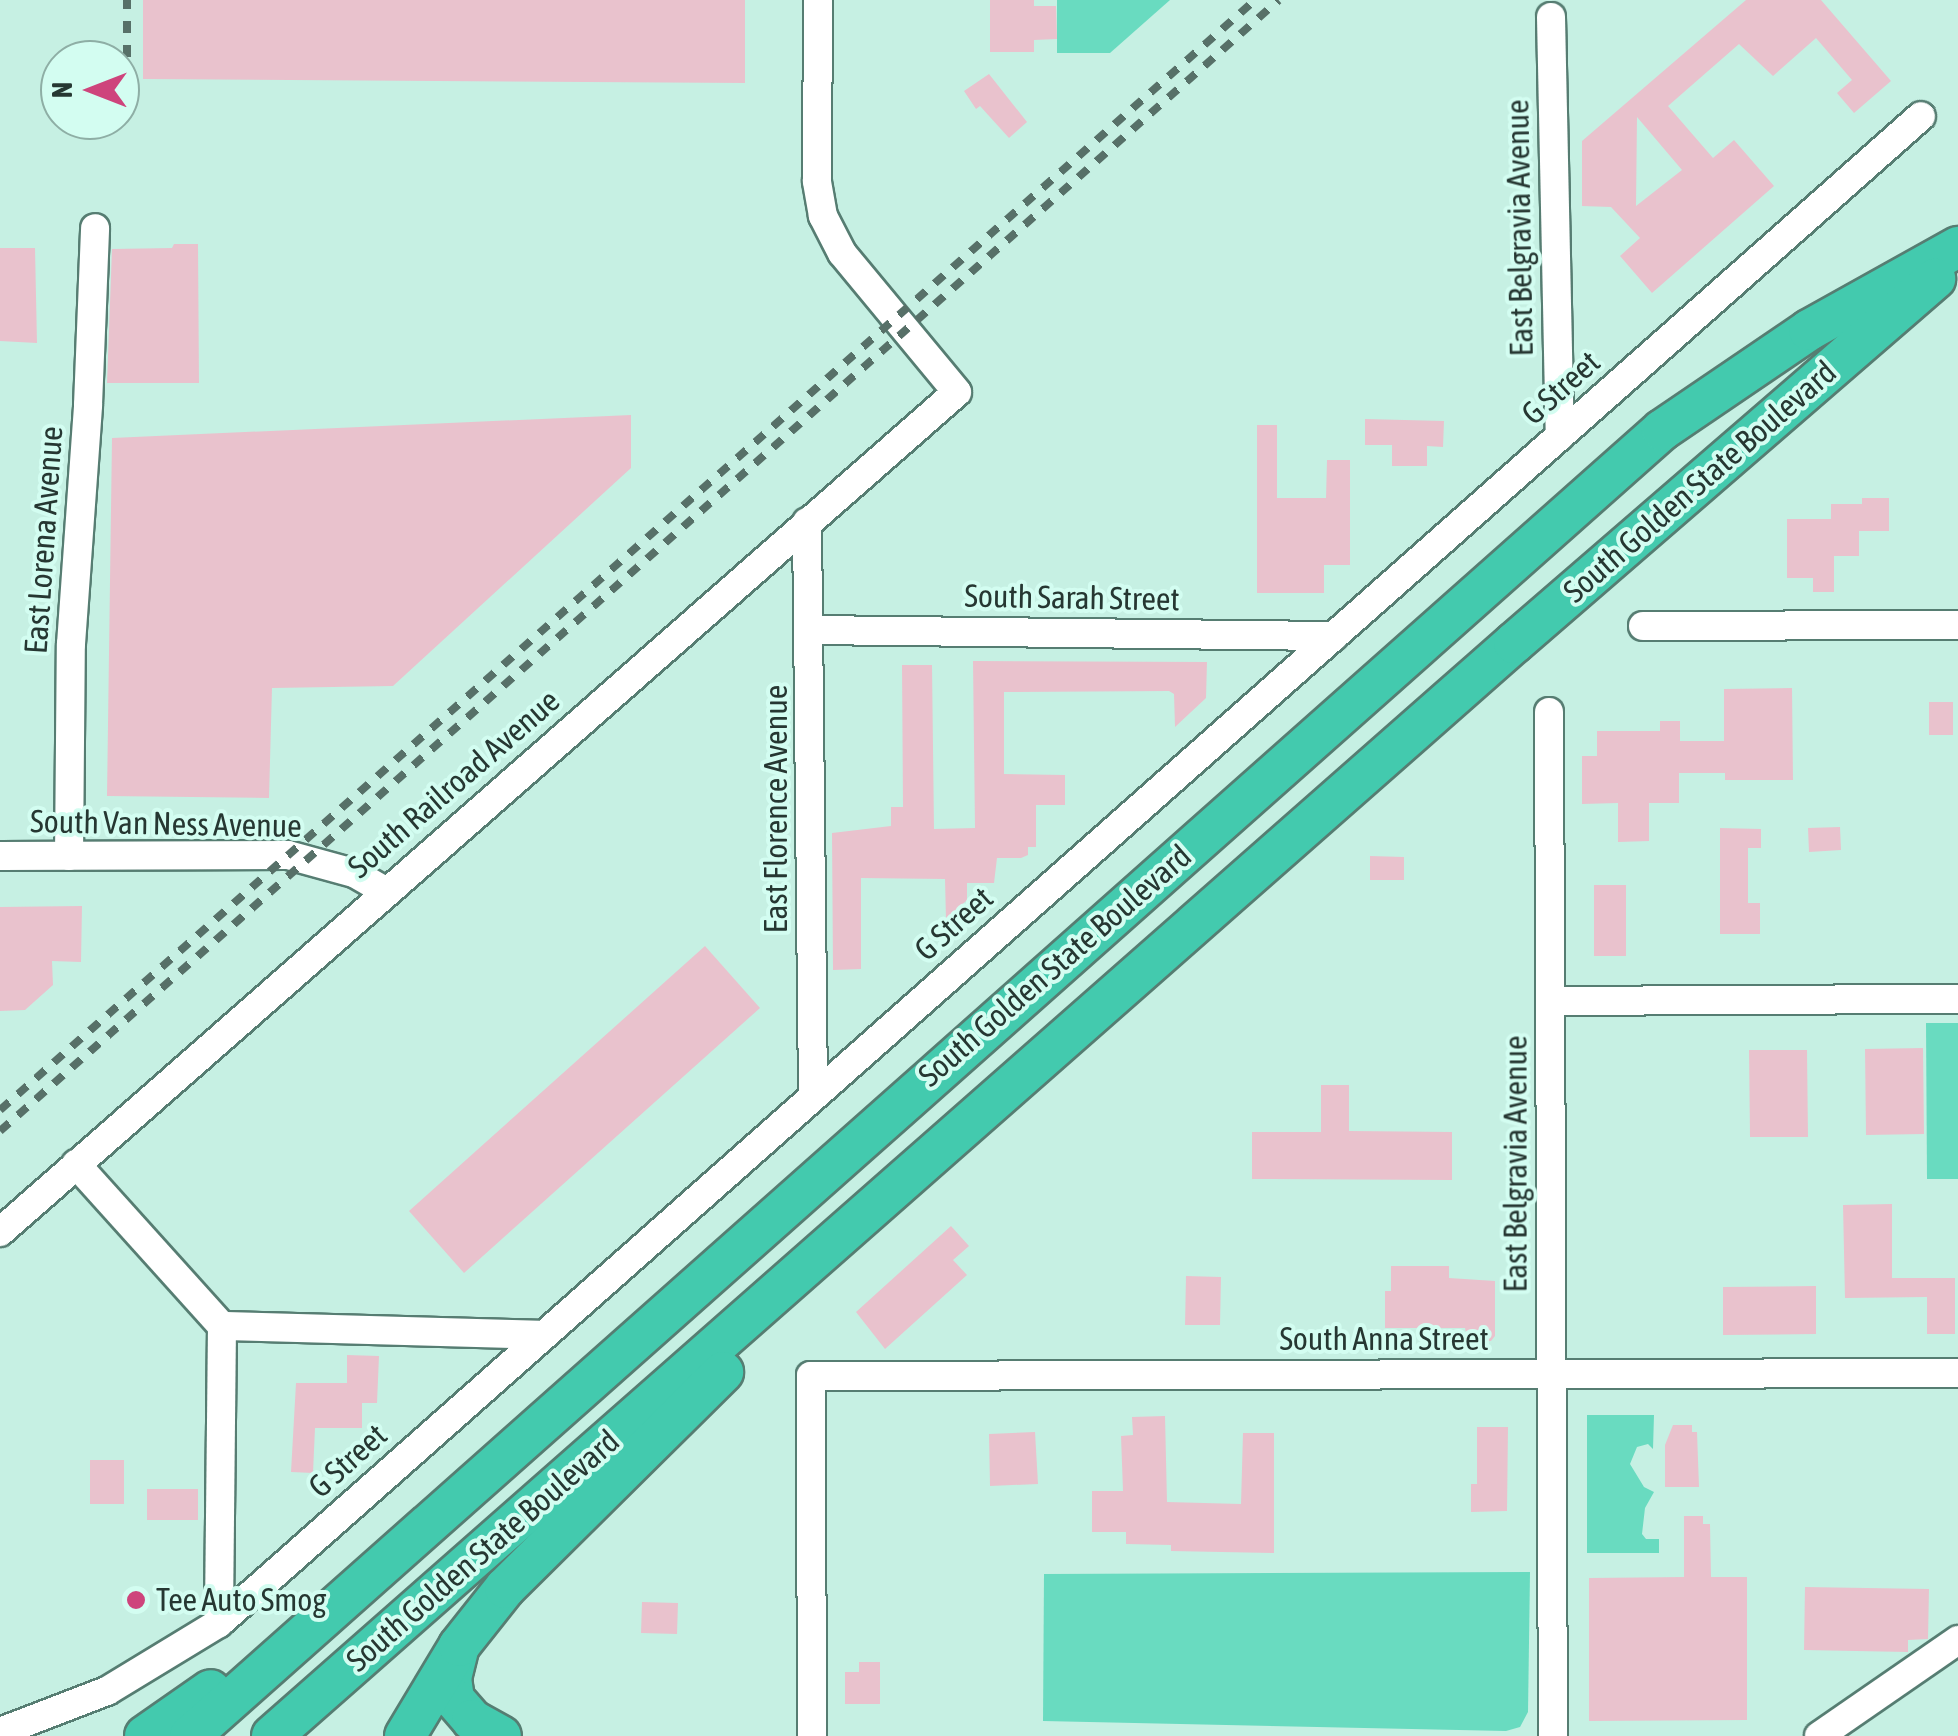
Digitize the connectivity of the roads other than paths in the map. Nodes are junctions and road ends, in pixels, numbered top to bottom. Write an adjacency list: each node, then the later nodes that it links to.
1 (818, 0): 8 (street, South Railroad Avenue)
2 (1552, 18): 7 (street, East Belgravia Avenue)
3 (1921, 116): 7 (street, G Street)
4 (94, 228): 15 (street, East Lorena Avenue)
5 (1958, 247): 27 (highway, South Golden State Boulevard)
6 (1958, 260): 19 (highway, South Golden State Boulevard)
7 (1560, 436): 12 (street, G Street)
8 (807, 522): 11 (street, East Florence Avenue); 16 (street, South Railroad Avenue)
9 (1958, 625): 10 (street)
10 (1643, 626)
11 (810, 630): 12 (street, South Sarah Street); 20 (street, East Florence Avenue)
12 (1334, 636): 20 (street, G Street)
13 (1549, 712): 18 (street, East Belgravia Avenue)
14 (0, 856): 15 (street, South Van Ness Avenue)
15 (69, 856): 16 (street, South Van Ness Avenue)
16 (385, 892): 21 (street, South Railroad Avenue)
17 (1958, 999): 18 (street)
18 (1550, 1001): 26 (street, East Belgravia Avenue)
19 (1037, 1062): 30 (highway); 34 (highway, South Golden State Boulevard)
20 (813, 1096): 24 (street, G Street)
21 (76, 1164): 22 (street, South Railroad Avenue); 23 (street)
22 (0, 1232)
23 (222, 1326): 24 (street); 28 (street)
24 (543, 1335): 28 (street, G Street)
25 (1958, 1373): 26 (street, South Anna Street)
26 (1552, 1374): 37 (street, South Anna Street); 38 (street, East Belgravia Avenue)
27 (344, 1595): 32 (highway); 33 (highway, South Golden State Boulevard)
28 (220, 1622): 31 (street, G Street)
29 (1958, 1640): 39 (street)
30 (459, 1646): 35 (highway); 36 (highway)
31 (0, 1732)
32 (145, 1736)
33 (190, 1736)
34 (272, 1736)
35 (405, 1736)
36 (501, 1736)
37 (812, 1736)
38 (1553, 1736)
39 (1820, 1736)

